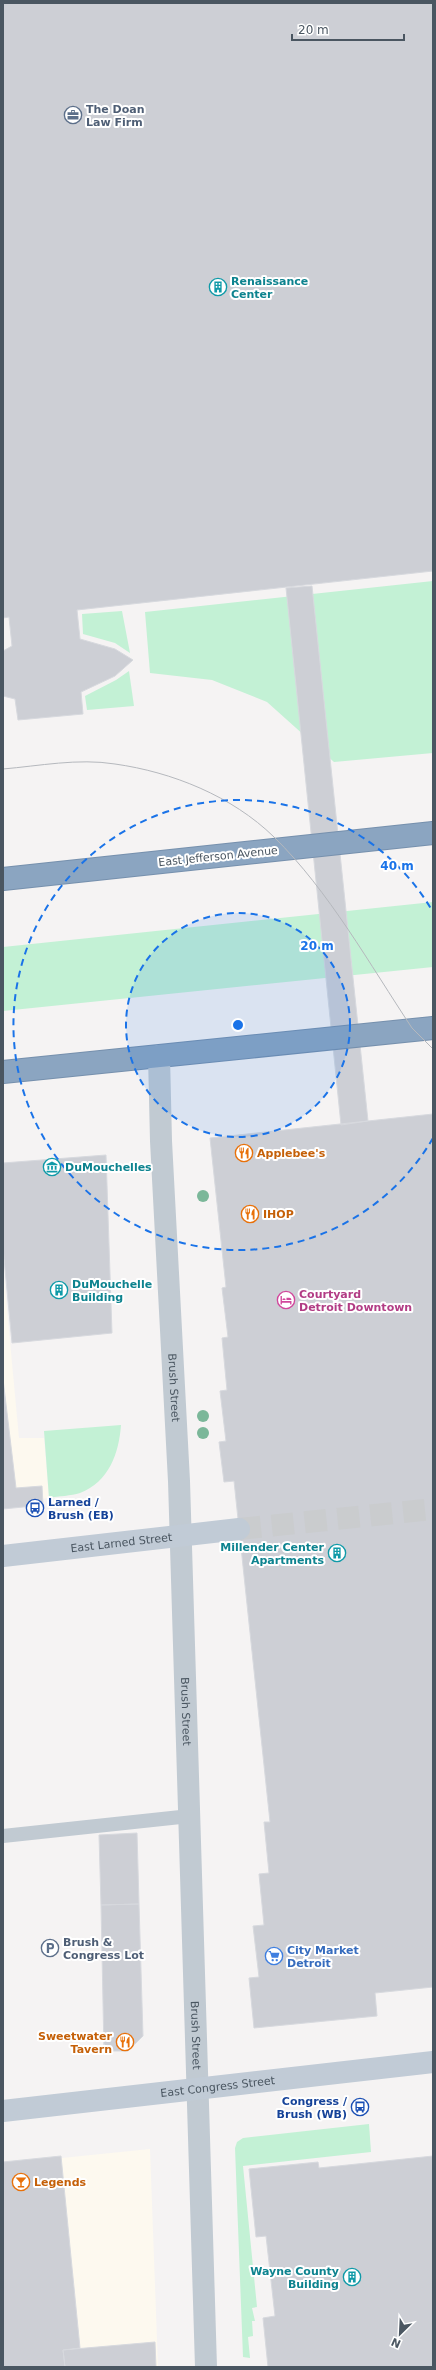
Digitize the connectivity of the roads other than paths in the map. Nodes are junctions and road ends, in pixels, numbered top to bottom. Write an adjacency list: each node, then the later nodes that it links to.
1 (433, 833): 2 (highway, East Jefferson Avenue)
2 (3, 879)
3 (433, 1028): 4 (highway)
4 (159, 1056): 5 (highway); 7 (street, Brush Street)
5 (3, 1072)
6 (239, 1529): 7 (street, East Larned Street)
7 (181, 1537): 8 (street, East Larned Street); 9 (street, Brush Street)
8 (3, 1556)
9 (190, 1816): 10 (lane); 12 (street, Brush Street)
10 (3, 1836)
11 (433, 2062): 12 (street, East Congress Street)
12 (198, 2090): 13 (street, East Congress Street); 14 (street, Brush Street)
13 (3, 2111)
14 (206, 2367)

